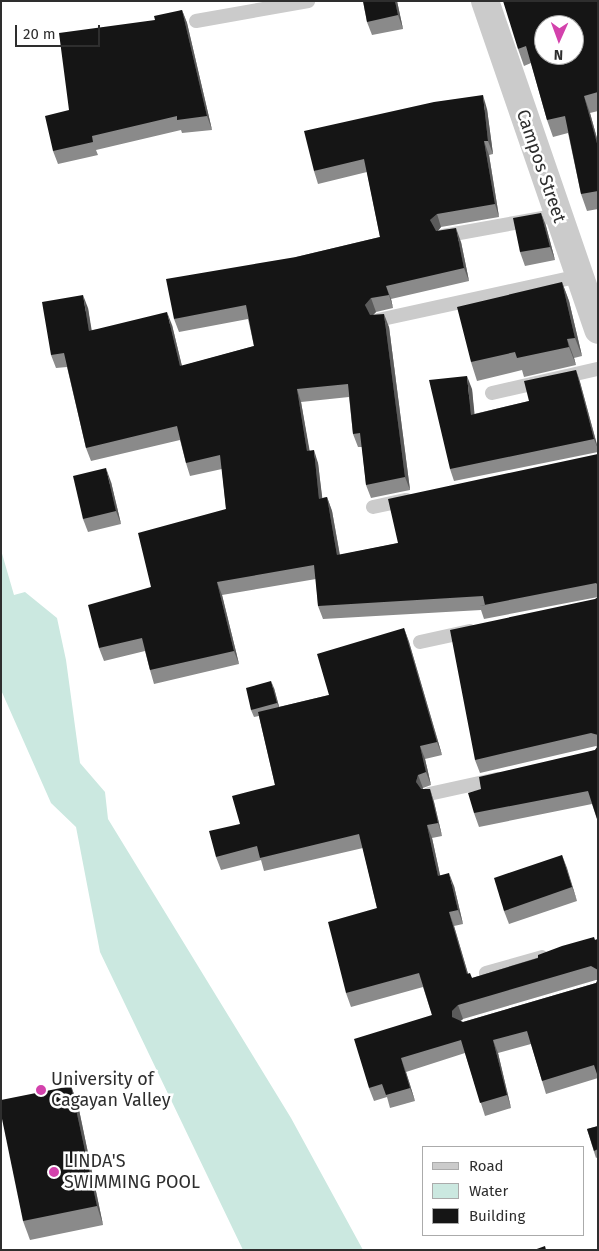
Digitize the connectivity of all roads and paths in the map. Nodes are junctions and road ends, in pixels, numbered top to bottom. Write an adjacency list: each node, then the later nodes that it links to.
1 (308, 1): 3 (lane)
2 (485, 1): 4 (street, Campos Street)
3 (196, 22)
4 (558, 215): 5 (lane); 6 (street, Campos Street)
5 (443, 236)
6 (579, 276): 7 (lane); 8 (street, Campos Street)
7 (378, 320)
8 (598, 330)
9 (598, 369): 10 (lane)
10 (492, 393)
11 (420, 497): 12 (lane)
12 (373, 507)
13 (486, 628): 14 (lane)
14 (420, 642)
15 (514, 775): 16 (lane)
16 (430, 794)
17 (560, 952): 18 (lane)
18 (486, 973)

